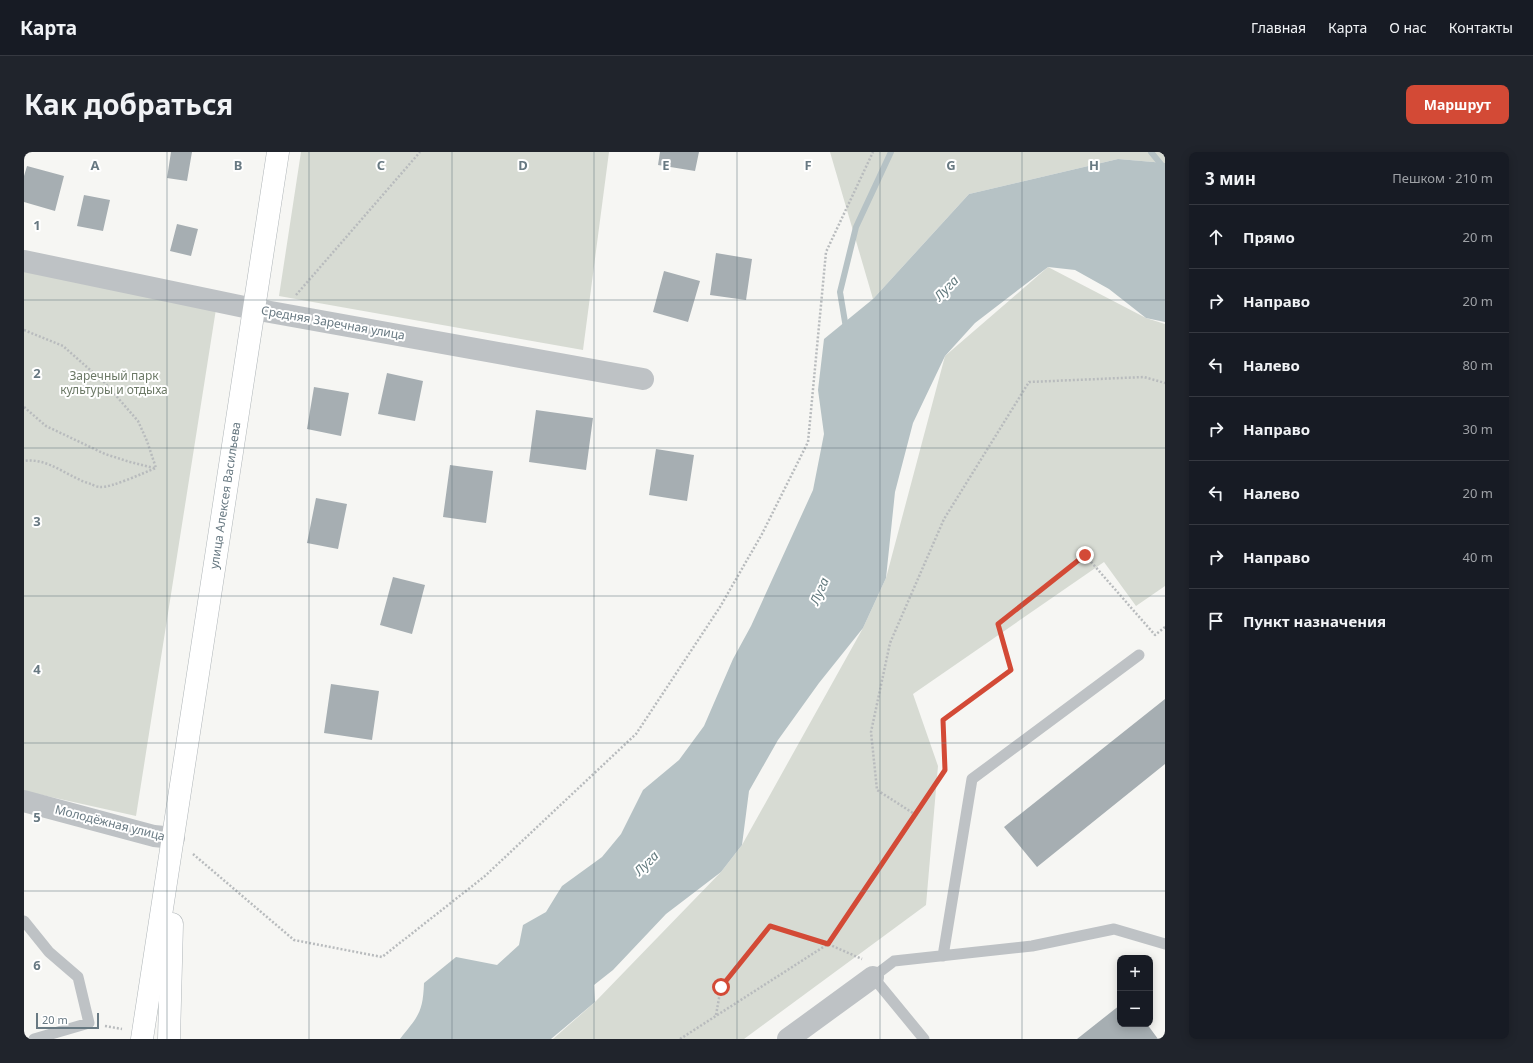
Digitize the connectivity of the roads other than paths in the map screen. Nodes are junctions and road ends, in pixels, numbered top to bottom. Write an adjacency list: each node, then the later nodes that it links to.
1 (278, 152): 3 (main road, улица Алексея Васильева)
2 (24, 261): 3 (street, Средняя Заречная улица)
3 (254, 309): 4 (street, Средняя Заречная улица); 7 (main road, улица Алексея Васильева)
4 (644, 379)
5 (1139, 656): 10 (lane)
6 (24, 801): 7 (street, Молодёжная улица)
7 (174, 838): 12 (main road); 14 (main road)
8 (24, 921): 13 (lane)
9 (1165, 944): 10 (lane)
10 (943, 956): 11 (lane)
11 (879, 973): 15 (street); 16 (lane)
12 (133, 1034)
13 (34, 1039)
14 (169, 1039)
15 (788, 1039)
16 (924, 1039)

